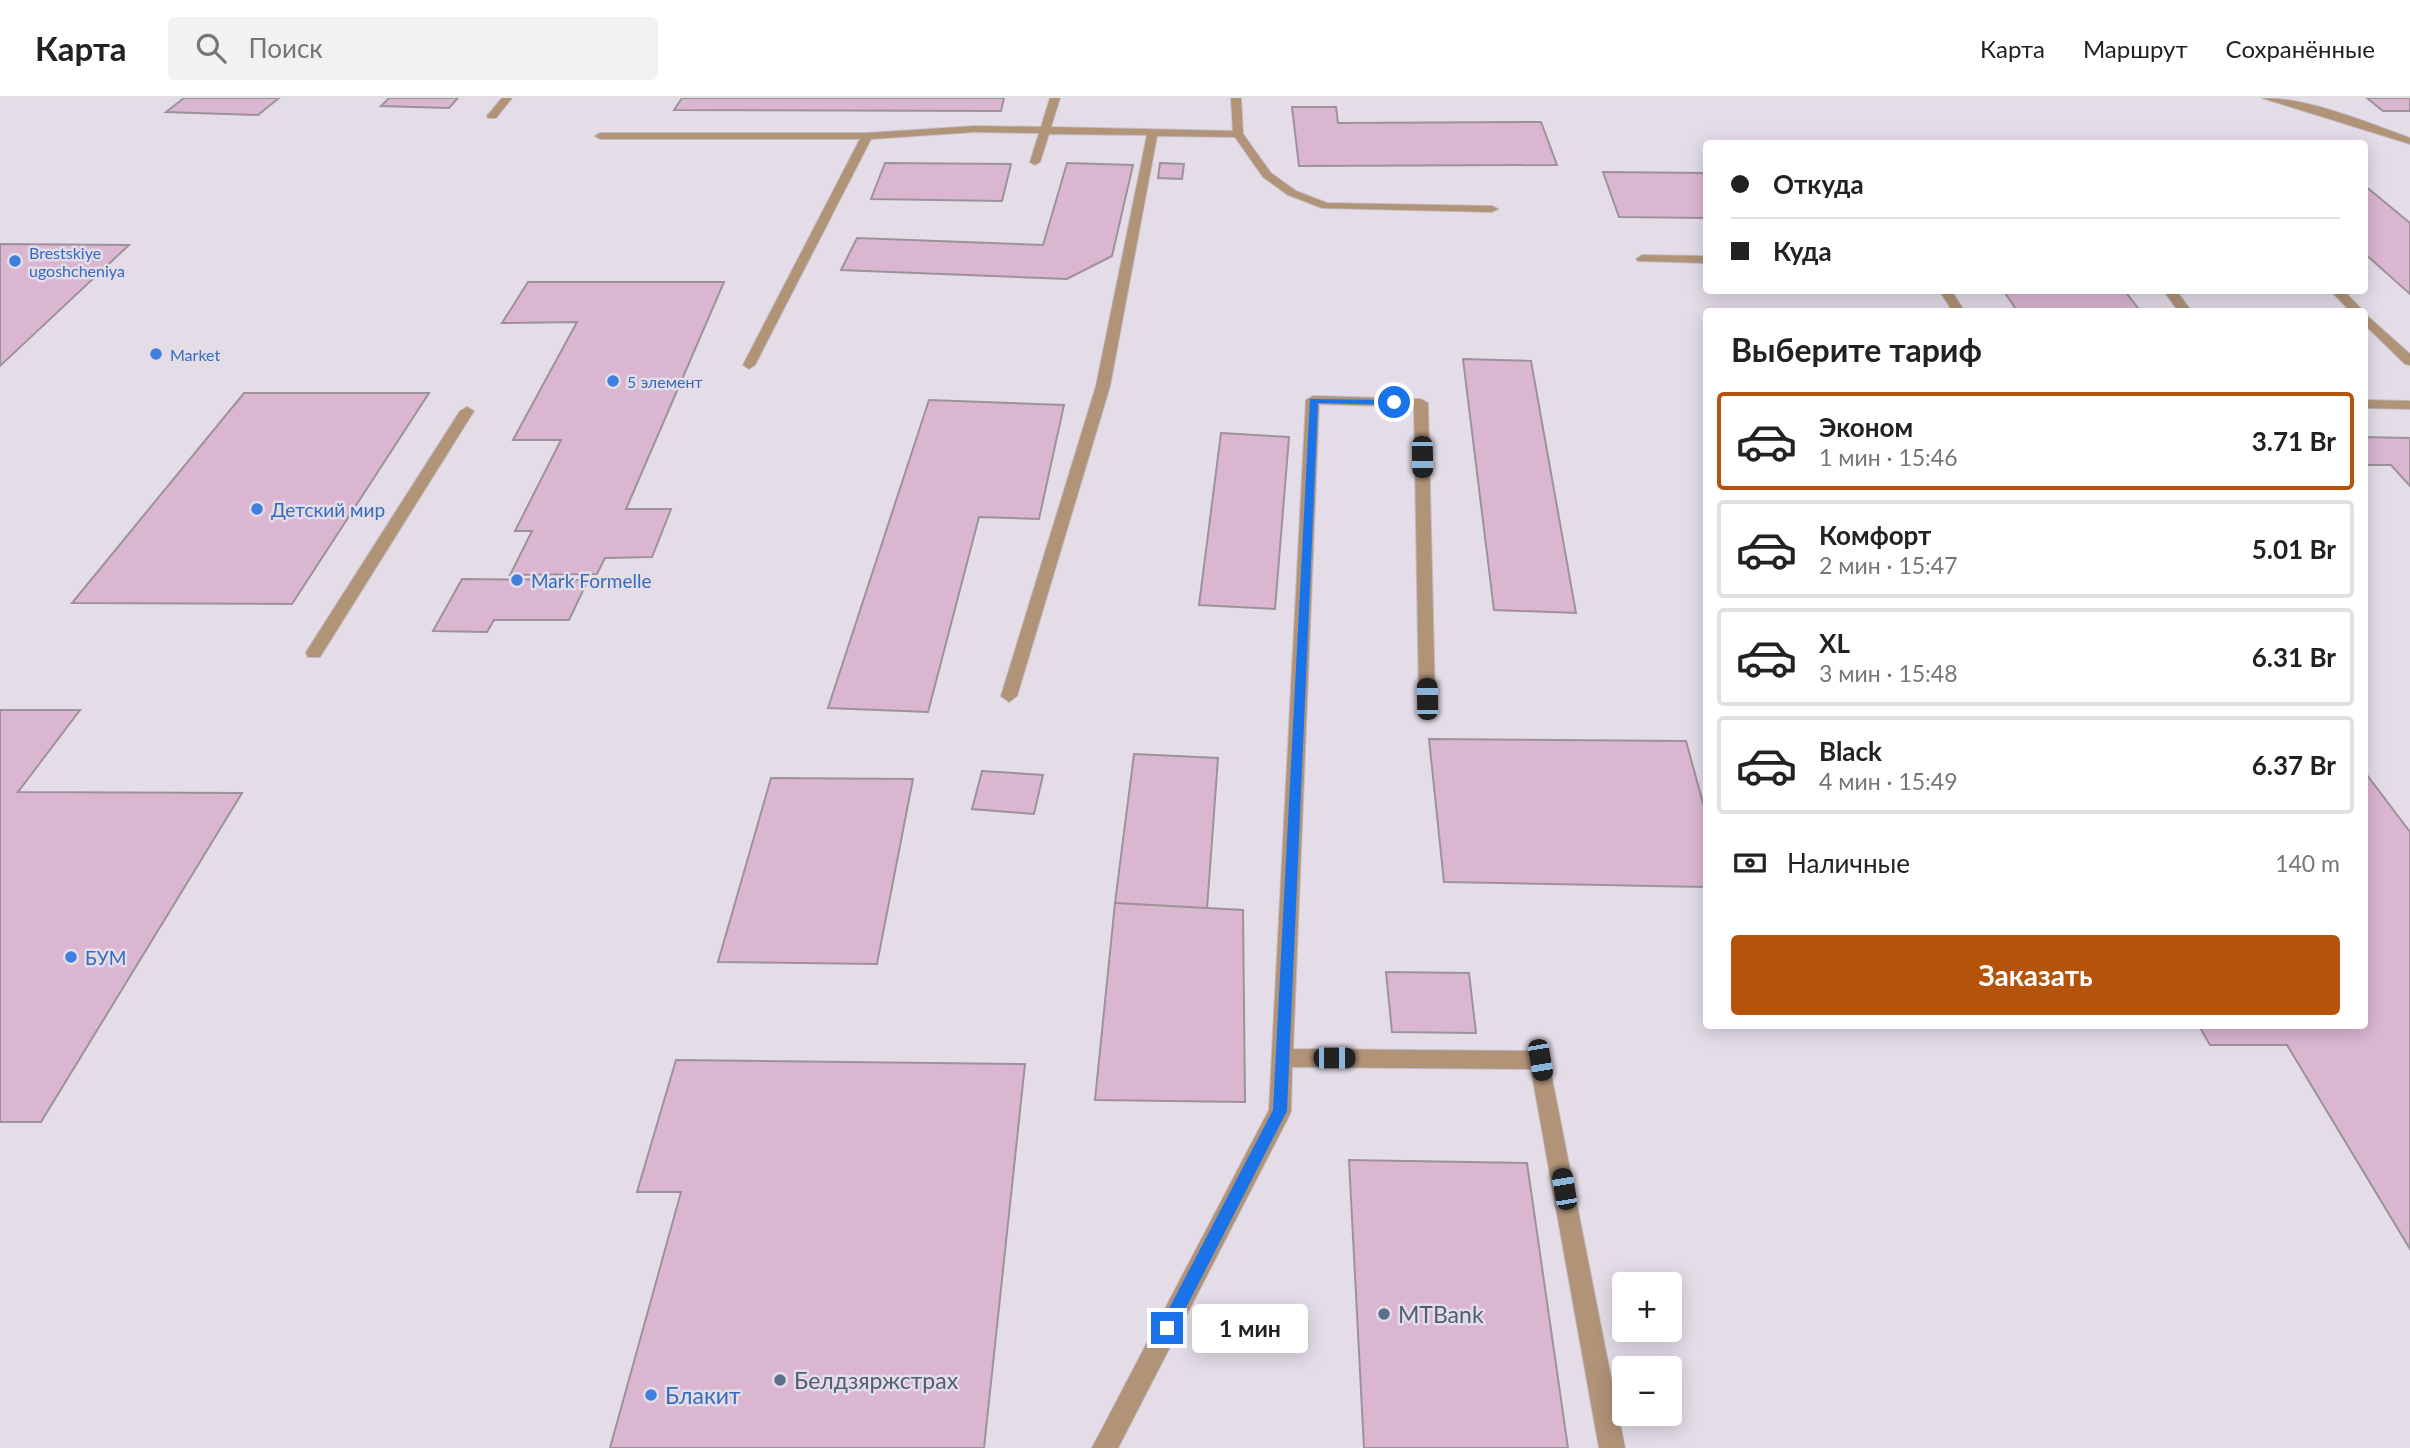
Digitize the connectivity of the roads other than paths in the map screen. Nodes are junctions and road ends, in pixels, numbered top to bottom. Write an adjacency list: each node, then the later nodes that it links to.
1 (507, 98): 6 (street)
2 (1055, 98): 7 (street)
3 (1236, 98): 9 (street)
4 (2267, 98): 5 (street)
5 (2304, 103): 12 (street)
6 (492, 116)
7 (1045, 130): 8 (street); 11 (street); 13 (street)
8 (1153, 132): 9 (street); 28 (street)
9 (1238, 134): 14 (street)
10 (600, 136): 11 (street)
11 (867, 136): 23 (street)
12 (2410, 141)
13 (1035, 162)
14 (1492, 209)
15 (1643, 259): 16 (street)
16 (1703, 260)
17 (2172, 294): 19 (street)
18 (2340, 294): 20 (street)
19 (2183, 308)
20 (2354, 308)
21 (2368, 321): 22 (street)
22 (2410, 361)
23 (748, 365)
24 (2368, 404): 25 (street)
25 (2410, 405)
26 (467, 411): 27 (street)
27 (314, 653)
28 (1009, 696)
29 (1427, 699): 30 (street)
30 (1283, 1058): 31 (street); 32 (street)
31 (1105, 1448)
32 (1612, 1448)

